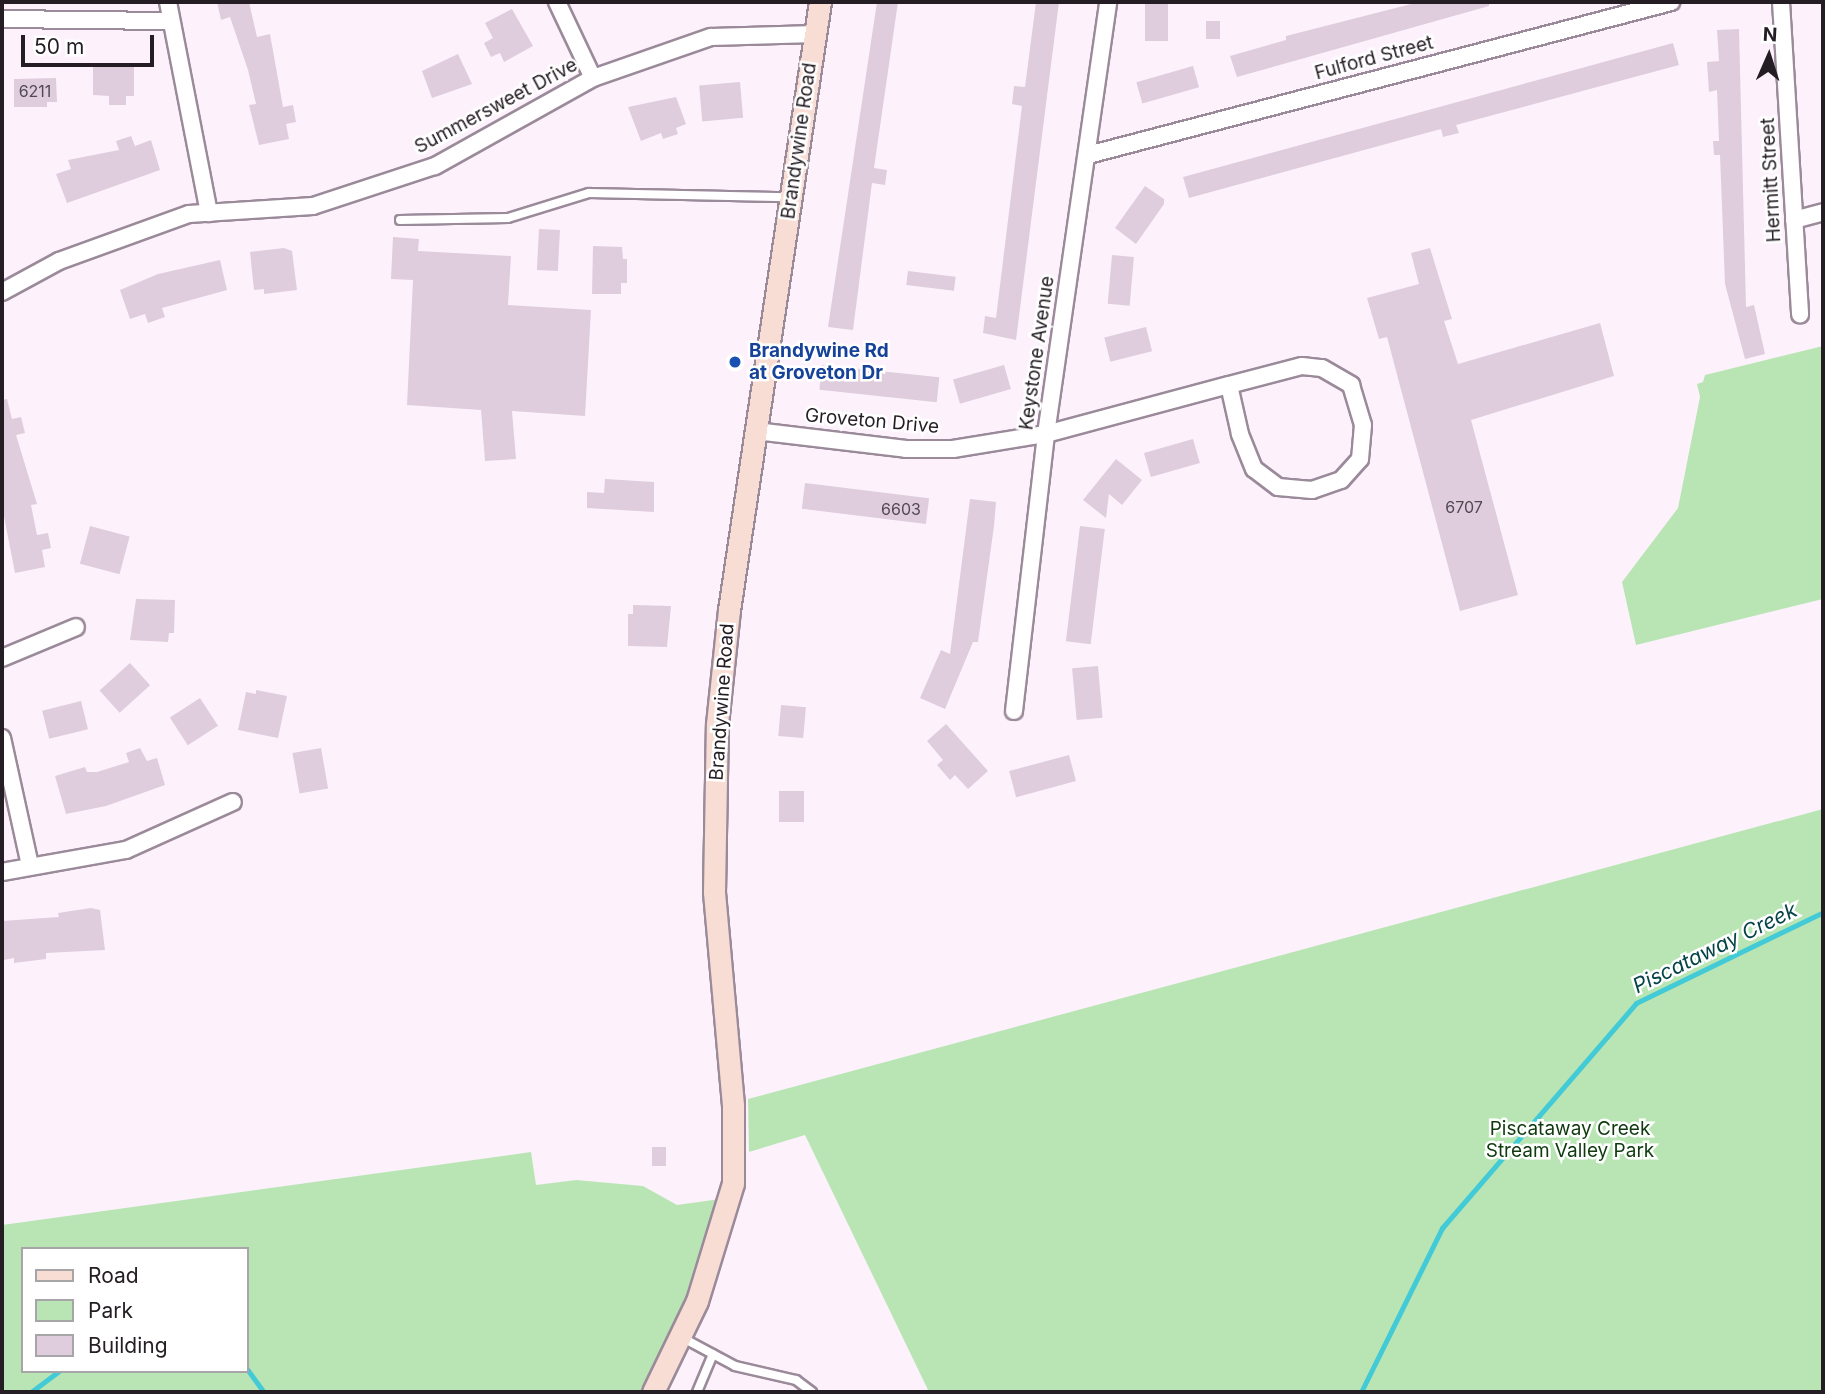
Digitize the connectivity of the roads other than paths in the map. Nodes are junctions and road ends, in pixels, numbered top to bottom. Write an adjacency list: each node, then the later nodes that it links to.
1 (168, 2): 8 (street)
2 (557, 2): 10 (street)
3 (820, 2): 9 (main road, Brandywine Road)
4 (1108, 2): 11 (street, Keystone Avenue)
5 (1671, 2): 11 (street, Fulford Street)
6 (1781, 2): 16 (street, Hermitt Street)
7 (2, 19): 8 (street)
8 (171, 21): 14 (street)
9 (815, 34): 10 (street, Summersweet Drive); 12 (main road, Brandywine Road)
10 (593, 78): 14 (street, Summersweet Drive)
11 (1088, 155): 21 (street, Keystone Avenue)
12 (791, 197): 15 (lane); 20 (main road, Brandywine Road)
13 (1823, 212): 16 (street)
14 (208, 213): 17 (street, Summersweet Drive)
15 (400, 220)
16 (1794, 220): 18 (street, Hermitt Street)
17 (2, 292)
18 (1800, 314)
19 (1229, 385): 19 (street, Groveton Drive); 21 (street, Groveton Drive)
20 (756, 431): 21 (street, Groveton Drive); 29 (main road, Brandywine Road)
21 (1046, 434): 24 (street, Keystone Avenue)
22 (76, 627): 23 (street)
23 (2, 658)
24 (1014, 711)
25 (2, 738): 27 (street)
26 (233, 802): 27 (street)
27 (30, 865): 28 (street)
28 (2, 872)
29 (680, 1337): 30 (lane); 31 (main road, Brandywine Road)
30 (713, 1354): 32 (lane); 33 (lane)
31 (653, 1392)
32 (697, 1392)
33 (812, 1392)

